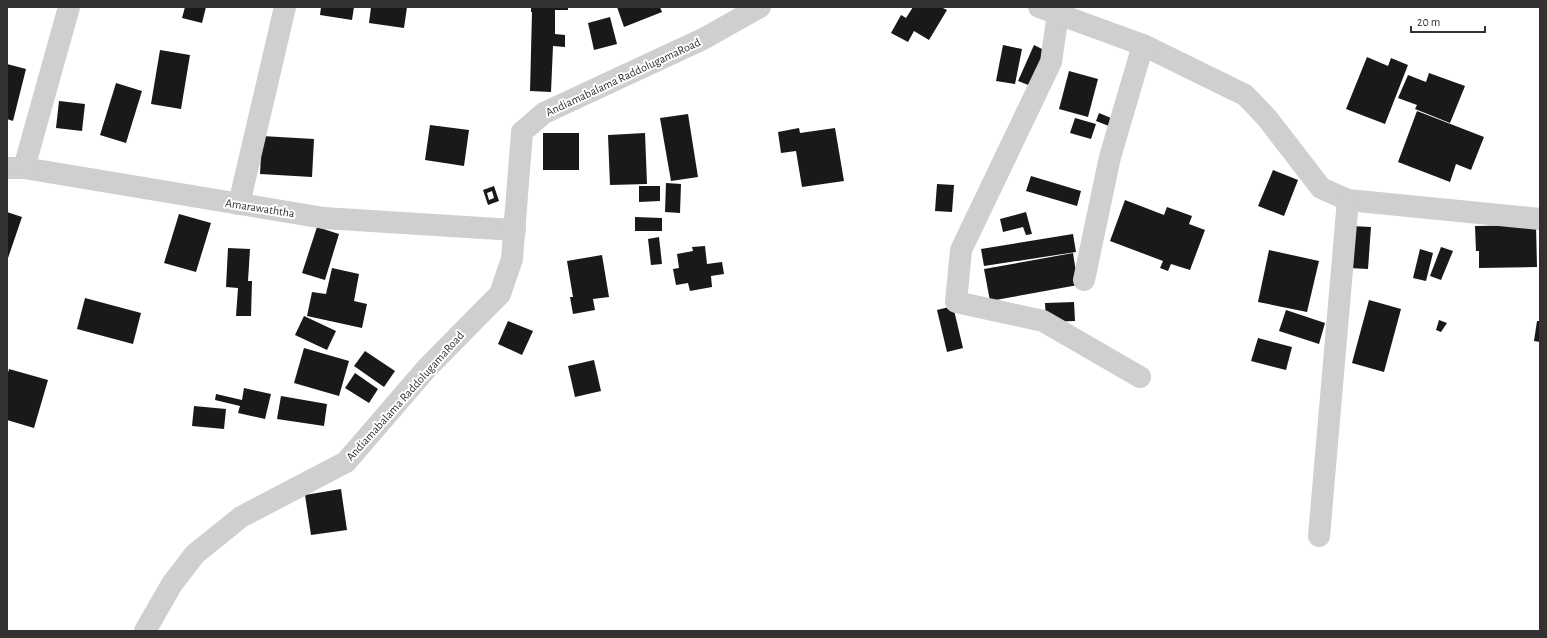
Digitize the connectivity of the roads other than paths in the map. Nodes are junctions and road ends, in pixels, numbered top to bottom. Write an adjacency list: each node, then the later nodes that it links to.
1 (69, 7): 6 (street)
2 (285, 7): 8 (street)
3 (760, 7): 10 (street, Andiamabalama RaddolugamaRoad)
4 (1048, 11): 5 (street); 12 (street)
5 (1143, 45): 7 (street); 11 (street)
6 (16, 168): 8 (street, Amarawaththa)
7 (1348, 200): 9 (street); 13 (street)
8 (239, 204): 10 (street, Amarawaththa)
9 (1540, 219)
10 (515, 230): 14 (street, Andiamabalama RaddolugamaRoad)
11 (1084, 280)
12 (1140, 377)
13 (1319, 536)
14 (145, 631)

